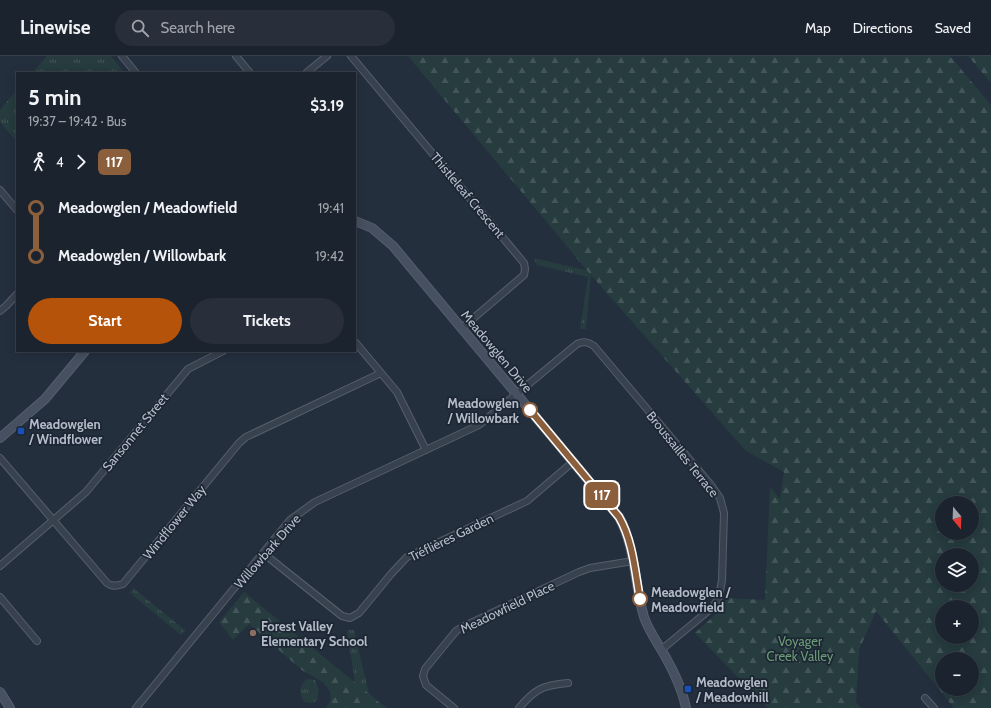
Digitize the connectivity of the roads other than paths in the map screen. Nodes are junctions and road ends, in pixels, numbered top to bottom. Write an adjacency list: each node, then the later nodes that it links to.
1 (122, 56): 5 (street)
2 (236, 56): 6 (street)
3 (327, 56): 7 (street)
4 (351, 56): 13 (street, Thistleleaf Crescent)
5 (135, 72)
6 (249, 72)
7 (307, 72)
8 (0, 190): 9 (street)
9 (16, 209)
10 (356, 221): 13 (street, Meadowglen Drive)
11 (16, 295): 12 (street)
12 (0, 311)
13 (462, 328): 18 (street, Meadowglen Drive)
14 (356, 343): 17 (street)
15 (84, 352): 19 (street)
16 (221, 352): 23 (street, Sansonnet Street)
17 (382, 373): 20 (street); 23 (street, Windflower Way)
18 (517, 394): 20 (street, Willowbark Drive); 22 (street, Meadowglen Drive); 29 (street, Broussailles Terrace)
19 (0, 438)
20 (426, 450): 24 (street, Willowbark Drive)
21 (0, 458): 23 (street, Windflower Way)
22 (574, 462): 24 (street, Tréflières Garden); 25 (street, Meadowglen Drive)
23 (53, 520): 26 (street, Sansonnet Street)
24 (263, 553): 34 (street, Willowbark Drive)
25 (633, 561): 29 (street, Meadowglen Drive); 35 (street, Meadowfield Place)
26 (0, 566)
27 (0, 597): 28 (street)
28 (37, 641)
29 (661, 650): 37 (street, Meadowglen Drive)
30 (568, 683): 36 (street)
31 (0, 692): 33 (street)
32 (925, 698): 38 (street)
33 (10, 708)
34 (136, 708)
35 (454, 708)
36 (519, 708)
37 (686, 708)
38 (934, 708)

